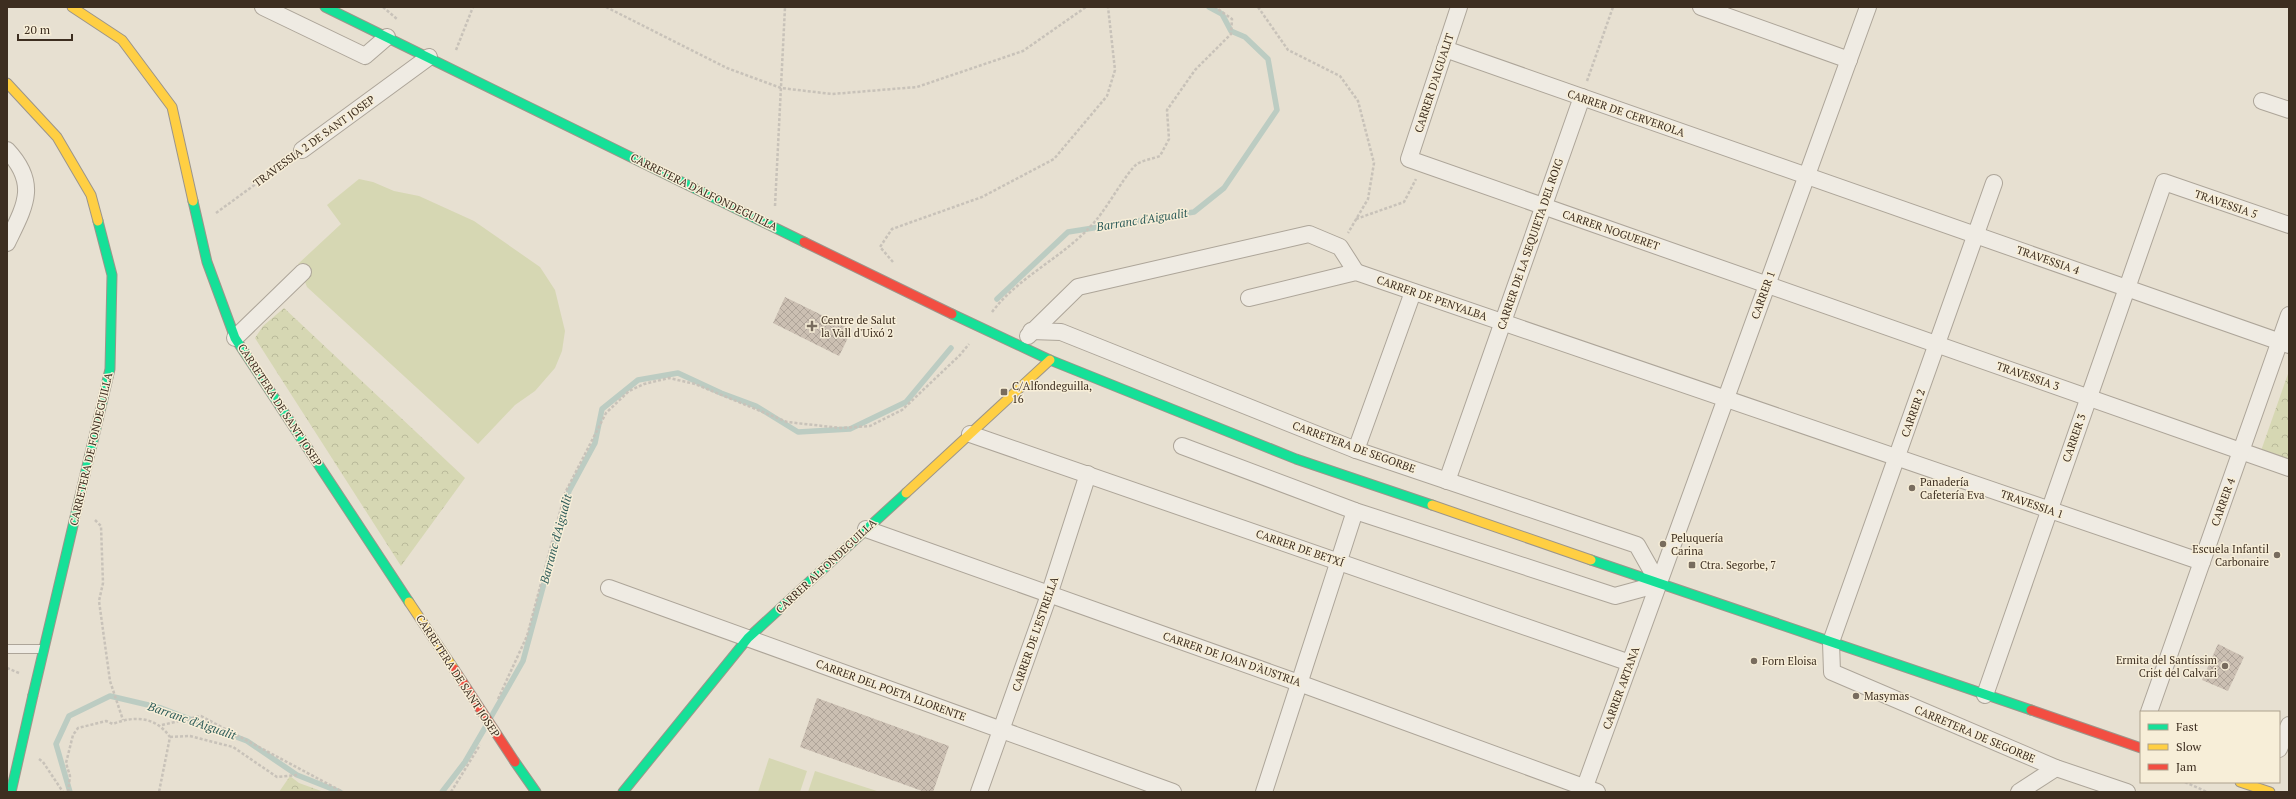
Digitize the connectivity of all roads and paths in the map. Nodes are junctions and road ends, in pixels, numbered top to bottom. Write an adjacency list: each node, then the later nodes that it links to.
1 (72, 7): 33 (street, CARRETERA DE SANT JOSEP)
2 (263, 7): 15 (street)
3 (325, 7): 15 (street, CARRETERA D'ALFONDEGUILLA)
4 (473, 7): 19 (path)
5 (606, 7): 21 (path)
6 (785, 7): 21 (path)
7 (1086, 7): 21 (path)
8 (1108, 7): 39 (path)
9 (1215, 7): 46 (path)
10 (1258, 7): 32 (path)
11 (1459, 7): 16 (street, CARRER D'AIGUALIT)
12 (1613, 7): 22 (path)
13 (1701, 7): 18 (street)
14 (1868, 7): 18 (street, CARRER 1)
15 (387, 37): 17 (street, CARRETERA D'ALFONDEGUILLA)
16 (1445, 49): 22 (street, CARRER DE CERVEROLA); 27 (street, CARRER D'AIGUALIT)
17 (429, 58): 19 (street, CARRETERA D'ALFONDEGUILLA); 26 (street, TRAVESSIA 2 DE SANT JOSEP)
18 (1849, 60): 28 (street, CARRER 1)
19 (449, 68): 35 (street, CARRETERA D'ALFONDEGUILLA)
20 (7, 82): 66 (street, CARRETERA DE FONDEGUILLA)
21 (781, 88): 35 (path)
22 (1582, 97): 28 (street, CARRER DE CERVEROLA); 31 (street, CARRER DE LA SEQUIETA DEL ROIG)
23 (2262, 101): 24 (street)
24 (2289, 110)
25 (7, 150): 37 (street)
26 (302, 150): 33 (path, TRAVESSIA 2 DE SANT JOSEP)
27 (1414, 161): 31 (street, CARRER NOGUERET); 32 (path)
28 (1807, 176): 36 (street, TRAVESSIA 4); 42 (street, CARRER 1)
29 (2164, 182): 34 (street, TRAVESSIA 5); 43 (street, CARRER 3)
30 (1994, 184): 36 (street, CARRER 2)
31 (1543, 206): 42 (street, CARRER NOGUERET); 48 (street, CARRER DE LA SEQUIETA DEL ROIG)
32 (1356, 219): 38 (path)
33 (198, 222): 50 (street, CARRETERA DE SANT JOSEP)
34 (2289, 225)
35 (774, 227): 54 (street, CARRETERA D'ALFONDEGUILLA)
36 (1976, 235): 43 (street, TRAVESSIA 4); 53 (street, CARRER 2)
37 (7, 243)
38 (1340, 247): 41 (street); 49 (street)
39 (895, 264)
40 (303, 272): 50 (street)
41 (1356, 272): 44 (street, CARRER DE PENYALBA); 45 (street)
42 (1767, 285): 53 (street, TRAVESSIA 3); 57 (street, CARRER 1)
43 (2127, 288): 52 (street, TRAVESSIA 4); 56 (street, CARRER 3)
44 (1413, 292): 48 (street, CARRER DE PENYALBA); 60 (street)
45 (1249, 298)
46 (990, 315)
47 (2289, 316): 52 (street, CARRER 4)
48 (1503, 322): 57 (street, CARRER DE PENYALBA); 65 (street, CARRER DE LA SEQUIETA DEL ROIG)
49 (1031, 331): 54 (street); 60 (street, CARRETERA DE SEGORBE)
50 (235, 338): 103 (street, CARRETERA DE SANT JOSEP, bridge)
51 (972, 338): 82 (path)
52 (2284, 343): 61 (street, CARRER 4)
53 (1937, 344): 56 (street, TRAVESSIA 3); 62 (street, CARRER 2)
54 (1021, 347): 55 (street)
55 (1050, 360): 58 (street, CARRER ALFONDEGUILLA); 72 (street)
56 (2089, 398): 61 (street, TRAVESSIA 3); 67 (street, CARRER 3)
57 (1726, 399): 62 (street, TRAVESSIA 1); 72 (street, CARRER 1)
58 (970, 434): 64 (street, CARRER DE BETXÍ); 69 (street, CARRER ALFONDEGUILLA)
59 (1182, 446): 68 (street)
60 (1356, 450): 65 (street, CARRETERA DE SEGORBE)
61 (2242, 451): 63 (street, TRAVESSIA 3); 71 (street, CARRER 4)
62 (1897, 458): 67 (street, TRAVESSIA 1); 76 (street, CARRER 2)
63 (2289, 468)
64 (1088, 474): 70 (street, CARRER DE BETXÍ); 74 (street, CARRER DE L'ESTRELLA)
65 (1447, 481): 72 (street, CARRETERA DE SEGORBE)
66 (79, 502): 78 (street, CARRETERA DE FONDEGUILLA); 84 (path)
67 (2049, 510): 71 (street, TRAVESSIA 1); 81 (street, CARRER 3)
68 (1355, 511): 70 (street); 72 (street)
69 (866, 529): 74 (street, CARRER DE JOAN D'ÀUSTRIA); 75 (street, CARRER ALFONDEGUILLA)
70 (1338, 562): 79 (street, CARRER DE BETXÍ); 80 (street)
71 (2202, 562): 83 (street, CARRER 4)
72 (1659, 584): 76 (street); 79 (street, CARRER ARTANA)
73 (609, 588): 75 (street, CARRER DEL POETA LLORENTE)
74 (1049, 595): 80 (street, CARRER DE JOAN D'ÀUSTRIA); 87 (street, CARRER DE L'ESTRELLA)
75 (748, 638): 87 (street, CARRER DEL POETA LLORENTE); 104 (street, CARRER ALFONDEGUILLA)
76 (1831, 642): 81 (street); 92 (street, CARRETERA DE SEGORBE)
77 (7, 648): 78 (lane)
78 (44, 649): 98 (street, CARRETERA DE FONDEGUILLA, bridge)
79 (1630, 664): 97 (street, CARRER ARTANA)
80 (1299, 683): 97 (street, CARRER DE JOAN D'ÀUSTRIA); 107 (street)
81 (1985, 695): 89 (street)
82 (497, 701)
83 (2149, 711)
84 (123, 720): 85 (path); 99 (path)
85 (162, 725): 88 (path); 101 (path)
86 (2289, 725): 91 (street)
87 (1001, 730): 105 (street, CARRER DE L'ESTRELLA); 106 (street, CARRER DEL POETA LLORENTE)
88 (170, 737): 93 (path); 100 (path)
89 (2140, 743)
90 (480, 744): 102 (path)
91 (2280, 747)
92 (2056, 768): 108 (street); 109 (street, CARRETERA DE SEGORBE)
93 (297, 774)
94 (2187, 783): 110 (path)
95 (2244, 783): 96 (street)
96 (2265, 788)
97 (1589, 791)
98 (11, 792)
99 (68, 792)
100 (159, 792)
101 (343, 792)
102 (451, 792)
103 (536, 792)
104 (623, 792)
105 (979, 792)
106 (1173, 792)
107 (1264, 792)
108 (2019, 792)
109 (2125, 792)
110 (2207, 792)

